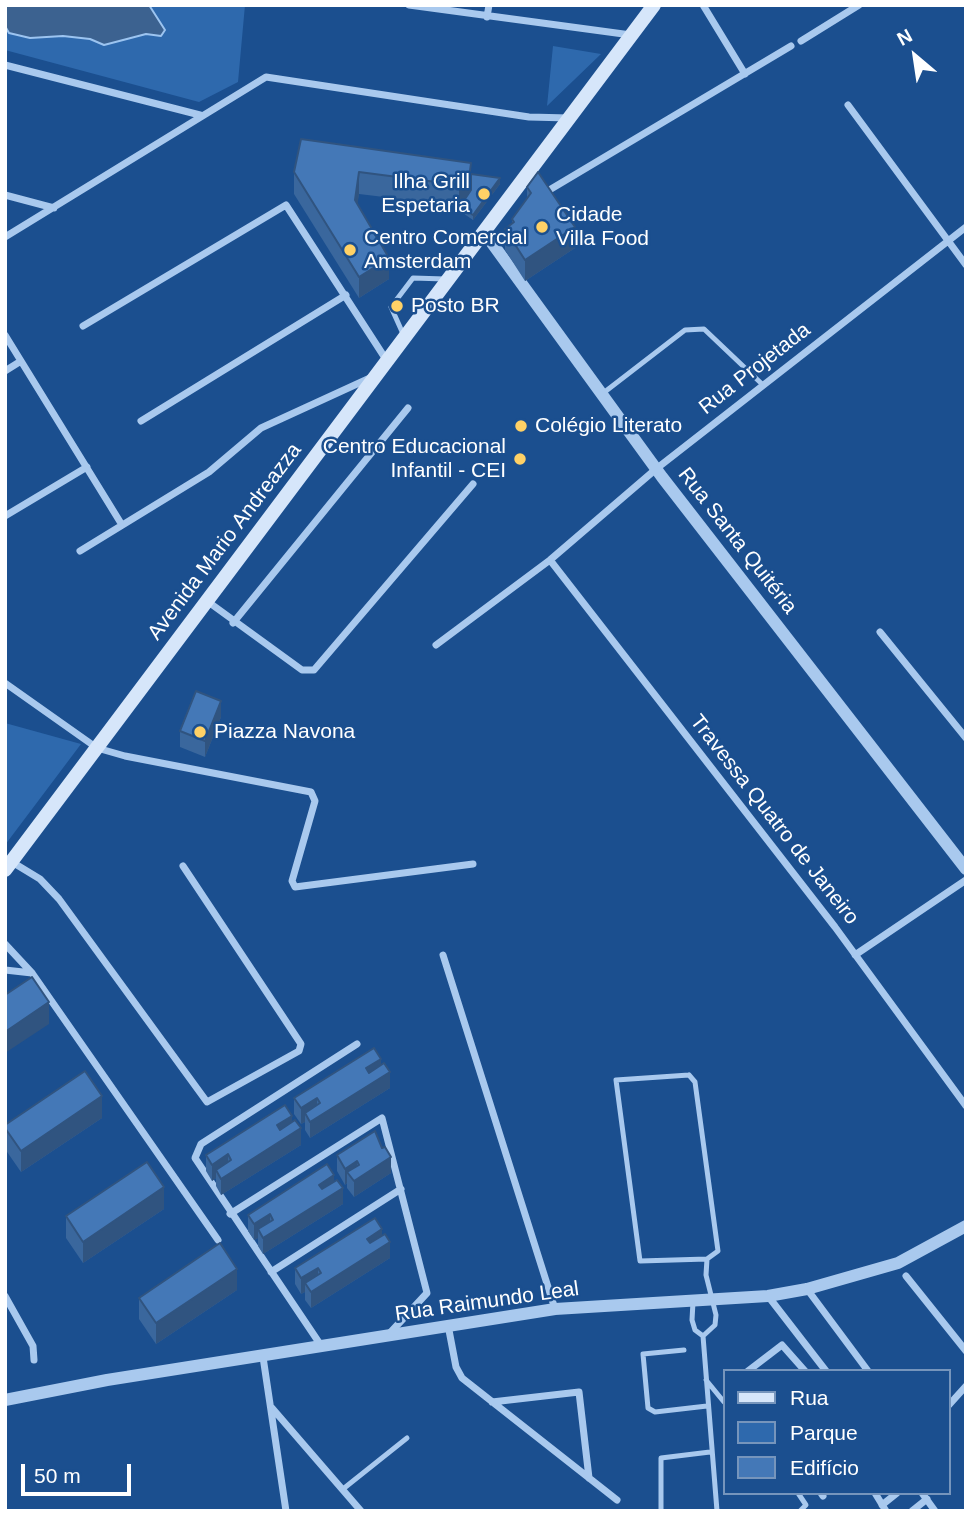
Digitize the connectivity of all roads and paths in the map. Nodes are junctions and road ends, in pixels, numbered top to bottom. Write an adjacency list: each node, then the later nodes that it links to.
1 (409, 5): 6 (street)
2 (489, 5): 7 (street)
3 (654, 5): 8 (main road, Avenida Mario Andreazza)
4 (703, 5): 12 (street)
5 (859, 5): 9 (street)
6 (464, 9): 7 (street)
7 (487, 17): 8 (street)
8 (632, 35): 15 (main road, Avenida Mario Andreazza)
9 (801, 41)
10 (790, 46): 12 (street)
11 (5, 65): 14 (street)
12 (745, 74): 16 (street)
13 (848, 105): 22 (street)
14 (200, 116): 15 (street); 18 (street)
15 (570, 118): 20 (main road, Avenida Mario Andreazza)
16 (551, 189)
17 (5, 195): 18 (street)
18 (54, 208): 21 (street)
19 (966, 227): 22 (street, Rua Projetada)
20 (484, 232): 24 (main road, Avenida Mario Andreazza); 34 (street, Rua Santa Quitéria)
21 (5, 237)
22 (947, 240): 23 (street); 33 (street, Rua Projetada)
23 (966, 265)
24 (449, 279): 28 (main road, Avenida Mario Andreazza); 28 (lane)
25 (346, 295): 26 (street); 30 (street); 36 (street)
26 (83, 326)
27 (5, 335): 29 (street)
28 (405, 338): 30 (main road, Avenida Mario Andreazza)
29 (21, 361): 31 (street); 37 (street)
30 (387, 361): 32 (main road, Avenida Mario Andreazza)
31 (5, 371)
32 (377, 375): 41 (street); 44 (main road, Avenida Mario Andreazza)
33 (763, 385): 34 (lane); 38 (street, Rua Projetada)
34 (602, 394): 38 (street, Rua Santa Quitéria)
35 (408, 408): 45 (street)
36 (141, 421)
37 (86, 467): 40 (street); 41 (street)
38 (656, 469): 43 (street, Rua Projetada); 54 (street, Rua Santa Quitéria)
39 (473, 484): 45 (street)
40 (5, 516)
41 (122, 525): 42 (street)
42 (80, 551)
43 (550, 560): 47 (street, Rua Projetada); 58 (street, Travessa Quatro de Janeiro)
44 (207, 601): 45 (street); 50 (main road, Avenida Mario Andreazza)
45 (233, 623)
46 (880, 632): 49 (street)
47 (436, 645)
48 (5, 683): 50 (street)
49 (966, 738)
50 (97, 748): 51 (street); 52 (main road, Avenida Mario Andreazza)
51 (473, 864)
52 (8, 866): 53 (street)
53 (183, 866)
54 (966, 869)
55 (966, 880): 58 (street)
56 (5, 944): 60 (street)
57 (443, 955): 75 (street)
58 (855, 955): 62 (street, Travessa Quatro de Janeiro)
59 (5, 970): 60 (street)
60 (32, 974): 66 (street)
61 (357, 1044): 64 (street)
62 (966, 1105)
63 (401, 1189): 64 (street); 68 (street); 77 (street)
64 (230, 1214): 68 (street)
65 (966, 1226): 70 (street, Rua Raimundo Leal)
66 (218, 1240)
67 (707, 1259): 67 (lane); 74 (lane)
68 (271, 1272): 79 (street)
69 (906, 1276): 81 (street)
70 (807, 1289): 72 (street, Rua Raimundo Leal); 87 (street)
71 (5, 1296): 83 (street)
72 (768, 1296): 74 (street, Rua Raimundo Leal); 86 (street)
73 (694, 1298): 74 (street, Rua Raimundo Leal); 75 (street, Rua Raimundo Leal); 78 (lane)
74 (710, 1298): 78 (lane)
75 (555, 1309): 76 (street, Rua Raimundo Leal)
76 (448, 1325): 77 (street, Rua Raimundo Leal); 92 (street)
77 (387, 1336): 79 (street, Rua Raimundo Leal)
78 (703, 1336): 88 (lane)
79 (322, 1347): 82 (street, Rua Raimundo Leal)
80 (684, 1350): 94 (lane)
81 (966, 1351)
82 (263, 1357): 90 (street, Rua Raimundo Leal); 95 (street)
83 (34, 1360)
84 (751, 1369): 85 (street)
85 (803, 1369)
86 (824, 1369)
87 (867, 1369)
88 (706, 1380): 91 (lane); 94 (lane)
89 (966, 1386): 93 (street)
90 (5, 1400)
91 (722, 1400)
92 (492, 1402): 98 (street); 98 (street)
93 (950, 1404)
94 (707, 1406): 97 (lane)
95 (272, 1408): 99 (street); 103 (street)
96 (407, 1438): 99 (lane)
97 (710, 1452): 105 (lane); 106 (lane)
98 (589, 1478): 102 (street)
99 (343, 1489): 104 (street)
100 (799, 1495): 107 (lane)
101 (924, 1496): 108 (street); 109 (street)
102 (617, 1500)
103 (286, 1511)
104 (362, 1511)
105 (661, 1511)
106 (717, 1511)
107 (800, 1511)
108 (912, 1511)
109 (935, 1511)

